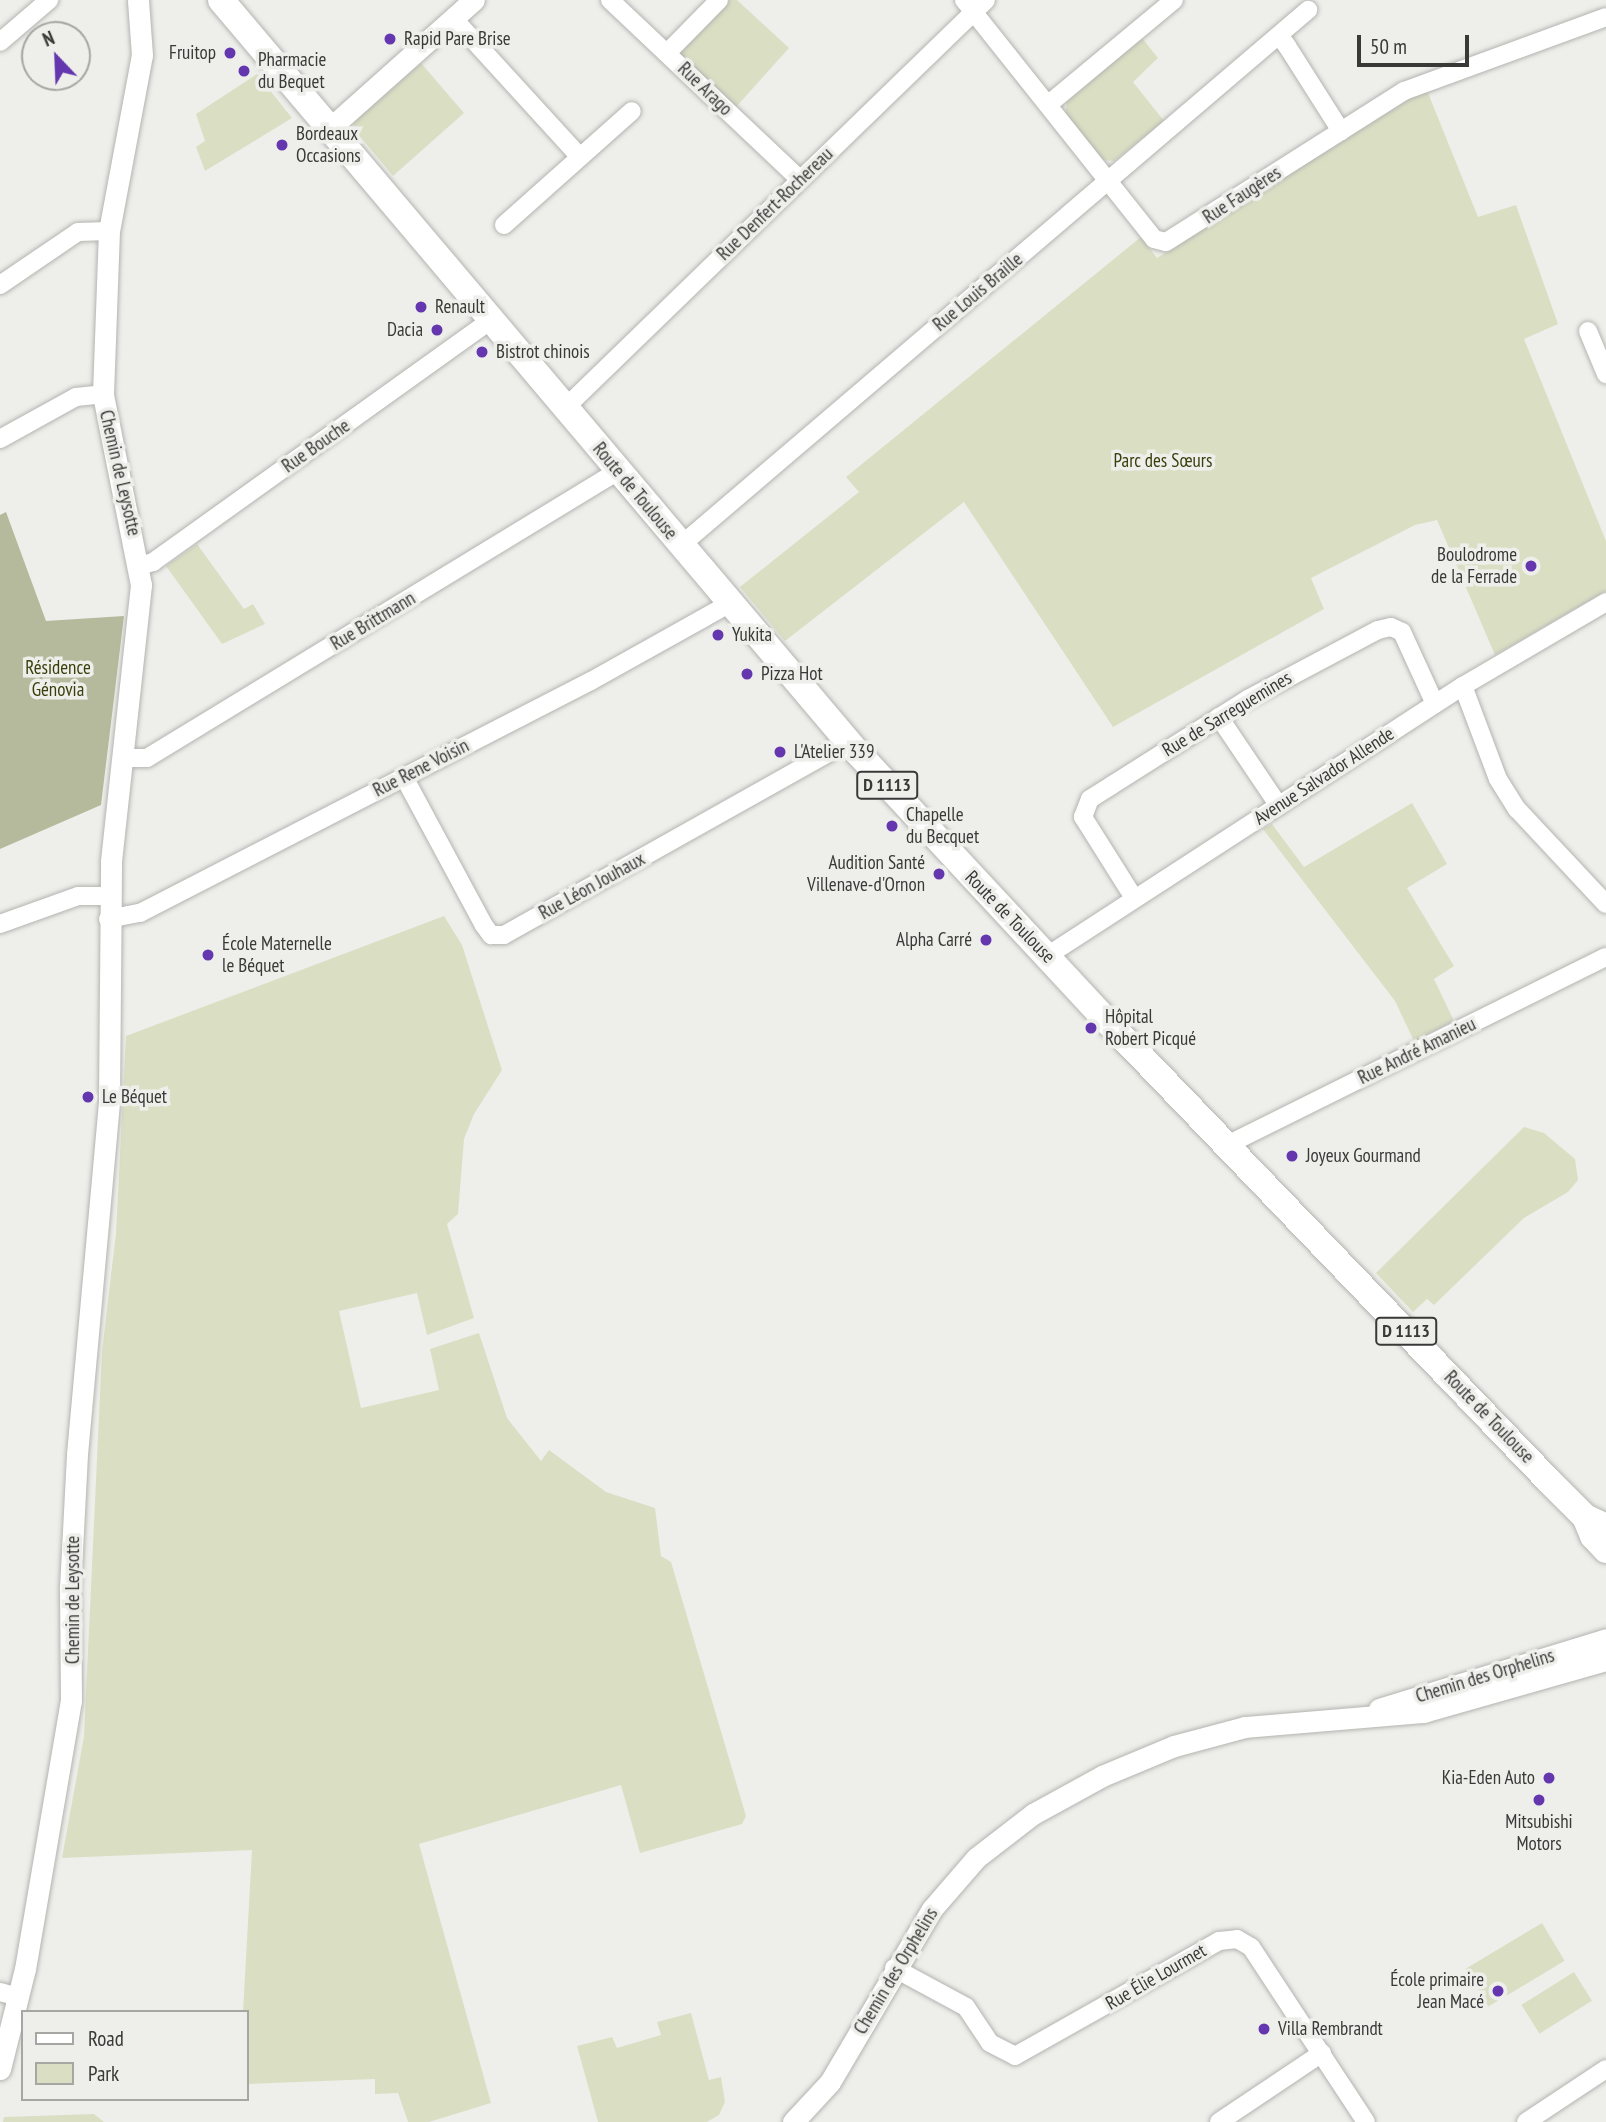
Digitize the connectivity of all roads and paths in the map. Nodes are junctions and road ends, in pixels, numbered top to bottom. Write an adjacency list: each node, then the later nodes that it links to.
1 (49, 0): 15 (street)
2 (138, 0): 13 (street, Chemin de Leysotte)
3 (148, 0): 13 (street, Chemin de Leysotte)
4 (221, 0): 19 (main road, Route de Toulouse / D 1113)
5 (474, 0): 12 (street)
6 (610, 0): 16 (street, Rue Arago)
7 (719, 0): 16 (street)
8 (1174, 0): 17 (street)
9 (975, 4): 17 (street, Rue Faugères); 22 (street, Rue Denfert-Rochereau)
10 (1308, 10): 14 (street, Rue Louis Braille)
11 (1606, 17): 20 (street, Rue Faugères)
12 (454, 19): 19 (street); 21 (street)
13 (142, 29): 25 (street, Chemin de Leysotte)
14 (1275, 38): 20 (street); 23 (street, Rue Louis Braille)
15 (0, 42)
16 (667, 53): 22 (street, Rue Arago)
17 (1050, 103): 23 (street, Rue Faugères)
18 (632, 110): 21 (street)
19 (328, 129): 27 (main road, Route de Toulouse / D 1113)
20 (1341, 131): 23 (street, Rue Faugères)
21 (579, 156): 24 (street)
22 (799, 179): 31 (street, Rue Denfert-Rochereau)
23 (1110, 181): 34 (street, Rue Louis Braille)
24 (504, 225)
25 (109, 231): 26 (street); 30 (street, Chemin de Leysotte)
26 (0, 285)
27 (490, 321): 31 (main road, Route de Toulouse / D 1113); 35 (street, Rue Bouche)
28 (1588, 331): 29 (street)
29 (1606, 374)
30 (103, 394): 32 (street); 35 (street, Chemin de Leysotte)
31 (565, 408): 33 (main road, Route de Toulouse / D 1113)
32 (0, 439)
33 (618, 471): 34 (main road, Route de Toulouse / D 1113); 42 (street, Rue Brittmann)
34 (680, 546): 37 (main road, Route de Toulouse / D 1113)
35 (140, 566): 42 (street, Chemin de Leysotte)
36 (1606, 603): 38 (street, Avenue Salvador Allende)
37 (729, 604): 41 (main road, Route de Toulouse / D 1113); 43 (street, Rue Rene Voisin)
38 (1463, 686): 39 (street, Avenue Salvador Allende); 47 (street)
39 (1435, 704): 40 (street, Rue de Sarreguemines); 44 (street, Avenue Salvador Allende)
40 (1219, 717): 44 (street); 46 (street, Rue de Sarreguemines)
41 (848, 742): 43 (street, Rue Léon Jouhaux); 50 (main road, Route de Toulouse / D 1113)
42 (123, 758): 45 (street, Chemin de Leysotte)
43 (404, 777): 48 (street, Rue Rene Voisin)
44 (1279, 806): 46 (street, Avenue Salvador Allende)
45 (109, 897): 48 (street, Chemin de Leysotte); 49 (street)
46 (1134, 898): 50 (street, Avenue Salvador Allende)
47 (1606, 904)
48 (108, 919): 59 (street, Chemin de Leysotte)
49 (0, 924)
50 (1047, 956): 52 (main road, Route de Toulouse / D 1113)
51 (1606, 957): 52 (street, Rue André Amanieu)
52 (1227, 1145): 53 (main road, Route de Toulouse / D 1113)
53 (1596, 1522): 54 (main road, Route de Toulouse / D 1113)
54 (1606, 1550)
55 (1606, 1639): 57 (street, Chemin des Orphelins)
56 (1606, 1660): 57 (street, Chemin des Orphelins)
57 (1365, 1717): 58 (street, Chemin des Orphelins)
58 (894, 1968): 60 (street, Rue Élie Lourmet); 63 (street, Chemin des Orphelins)
59 (10, 1994): 61 (street, Chemin de Leysotte)
60 (1322, 2053): 64 (street); 65 (street, Rue Élie Lourmet)
61 (0, 2069)
62 (1606, 2069): 66 (street)
63 (793, 2122)
64 (1219, 2122)
65 (1366, 2122)
66 (1526, 2122)

